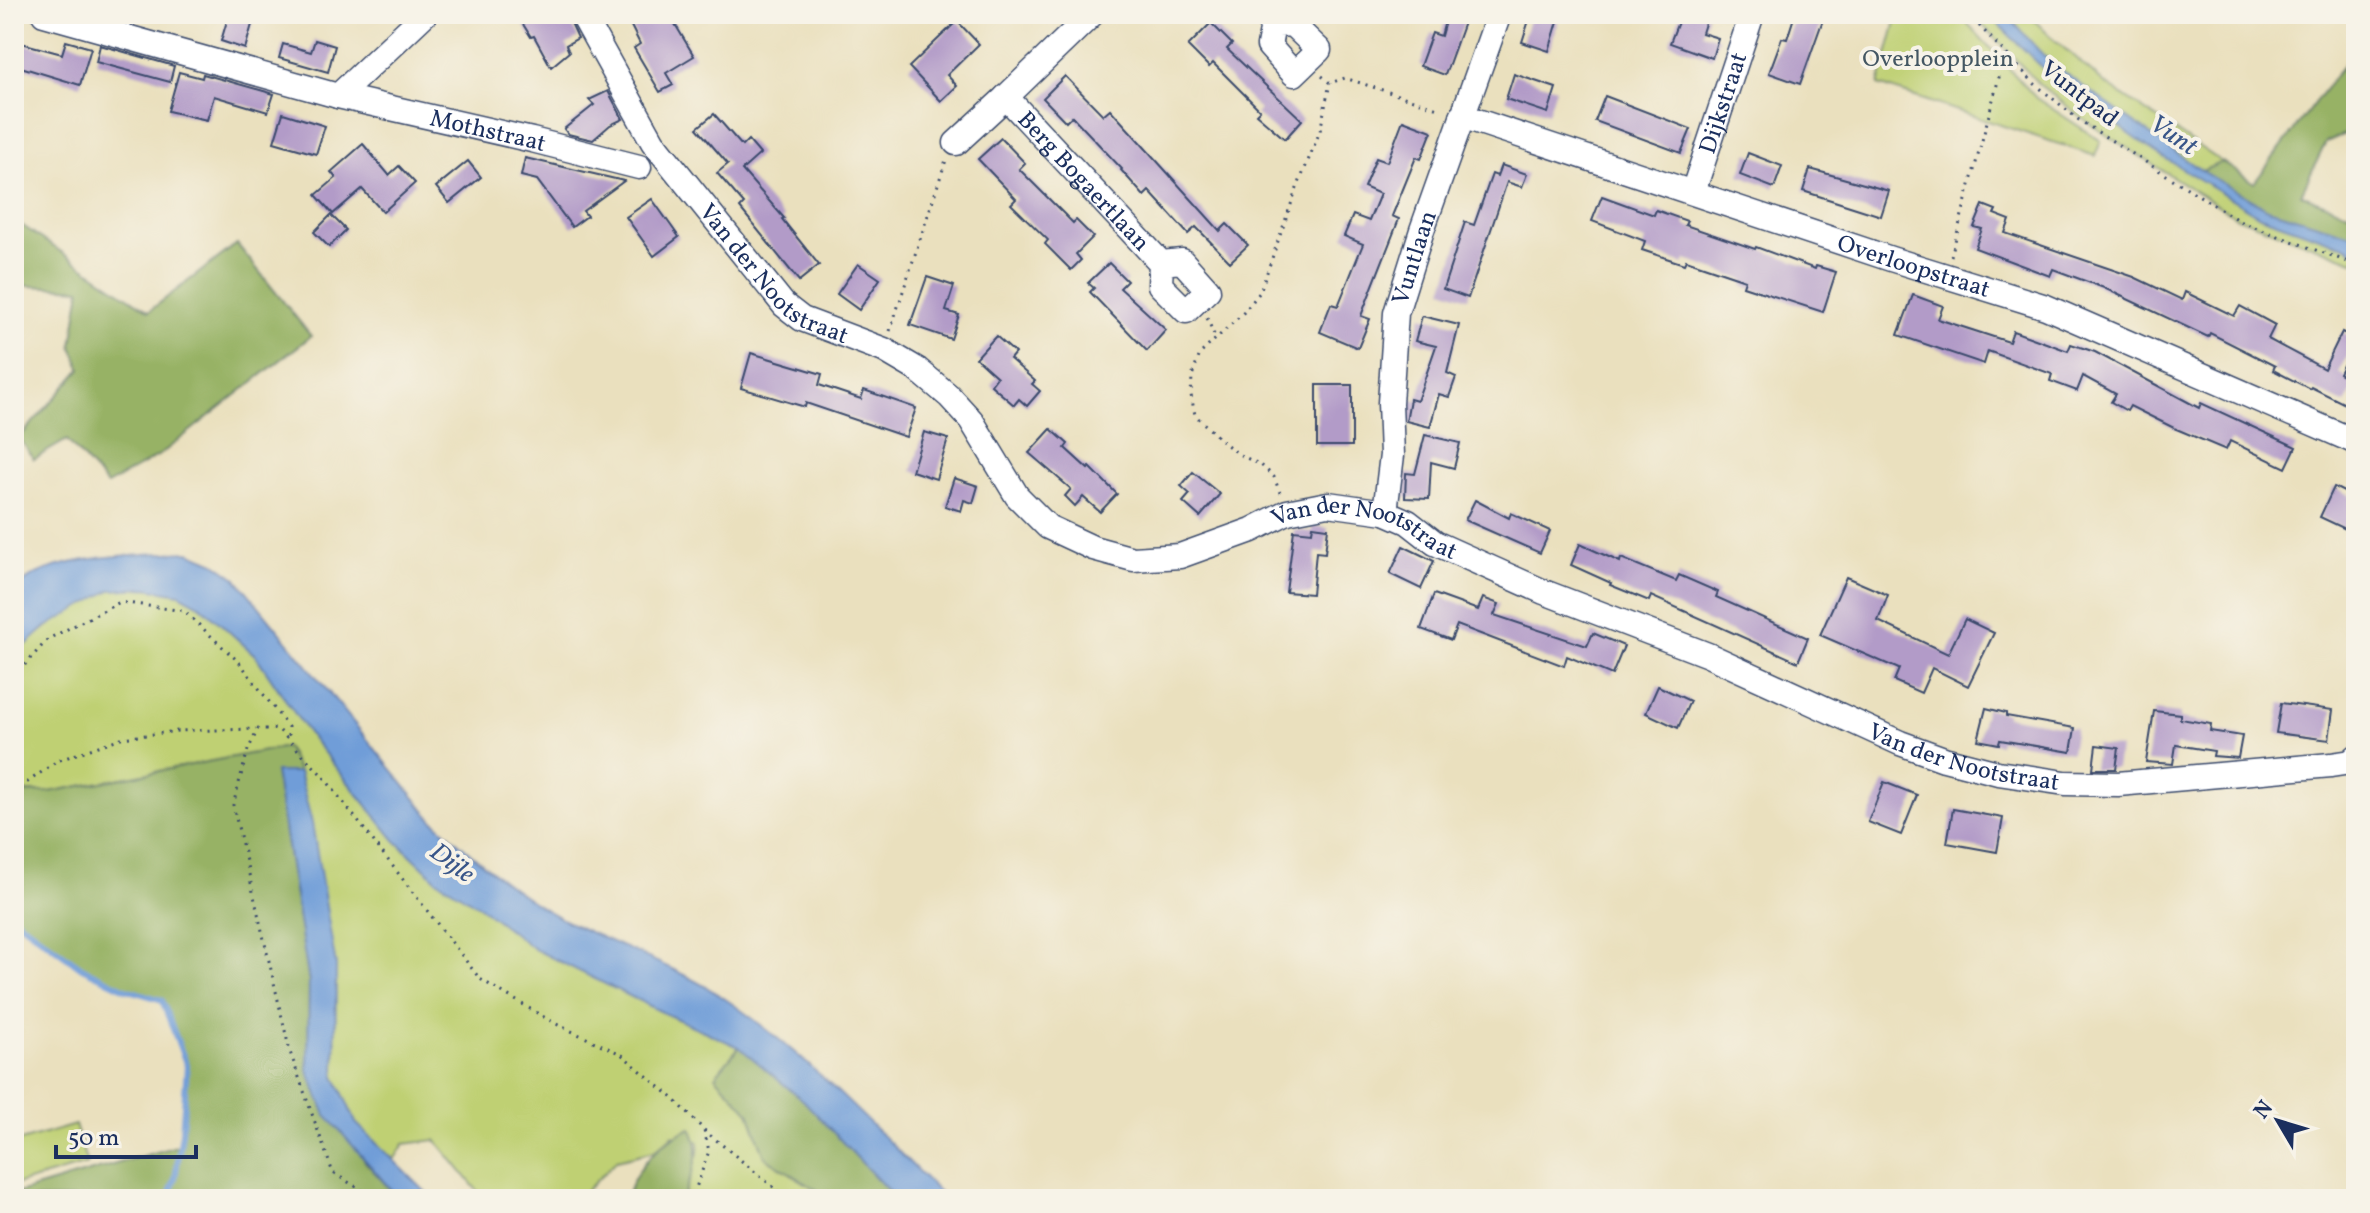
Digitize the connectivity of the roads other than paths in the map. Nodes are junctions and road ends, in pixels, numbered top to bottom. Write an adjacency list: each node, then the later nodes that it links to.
1 (44, 14): 9 (street, Mothstraat)
2 (425, 14): 9 (street)
3 (582, 14): 17 (street, Van der Nootstraat)
4 (1092, 14): 10 (street, Berg Bogaertlaan)
5 (1499, 14): 11 (street, Vuntlaan)
6 (1752, 14): 14 (street, Dijkstraat)
7 (1268, 19): 8 (street)
8 (1307, 63)
9 (338, 96): 13 (street, Mothstraat)
10 (1006, 97): 12 (street, Berg Bogaertlaan); 15 (street, Berg Bogaertlaan)
11 (1462, 116): 14 (street, Overloopstraat); 17 (street, Vuntlaan)
12 (956, 143)
13 (639, 167)
14 (1693, 192): 16 (street, Overloopstraat)
15 (1161, 263)
16 (2356, 442)
17 (1385, 512): 18 (street, Van der Nootstraat)
18 (2356, 757)

